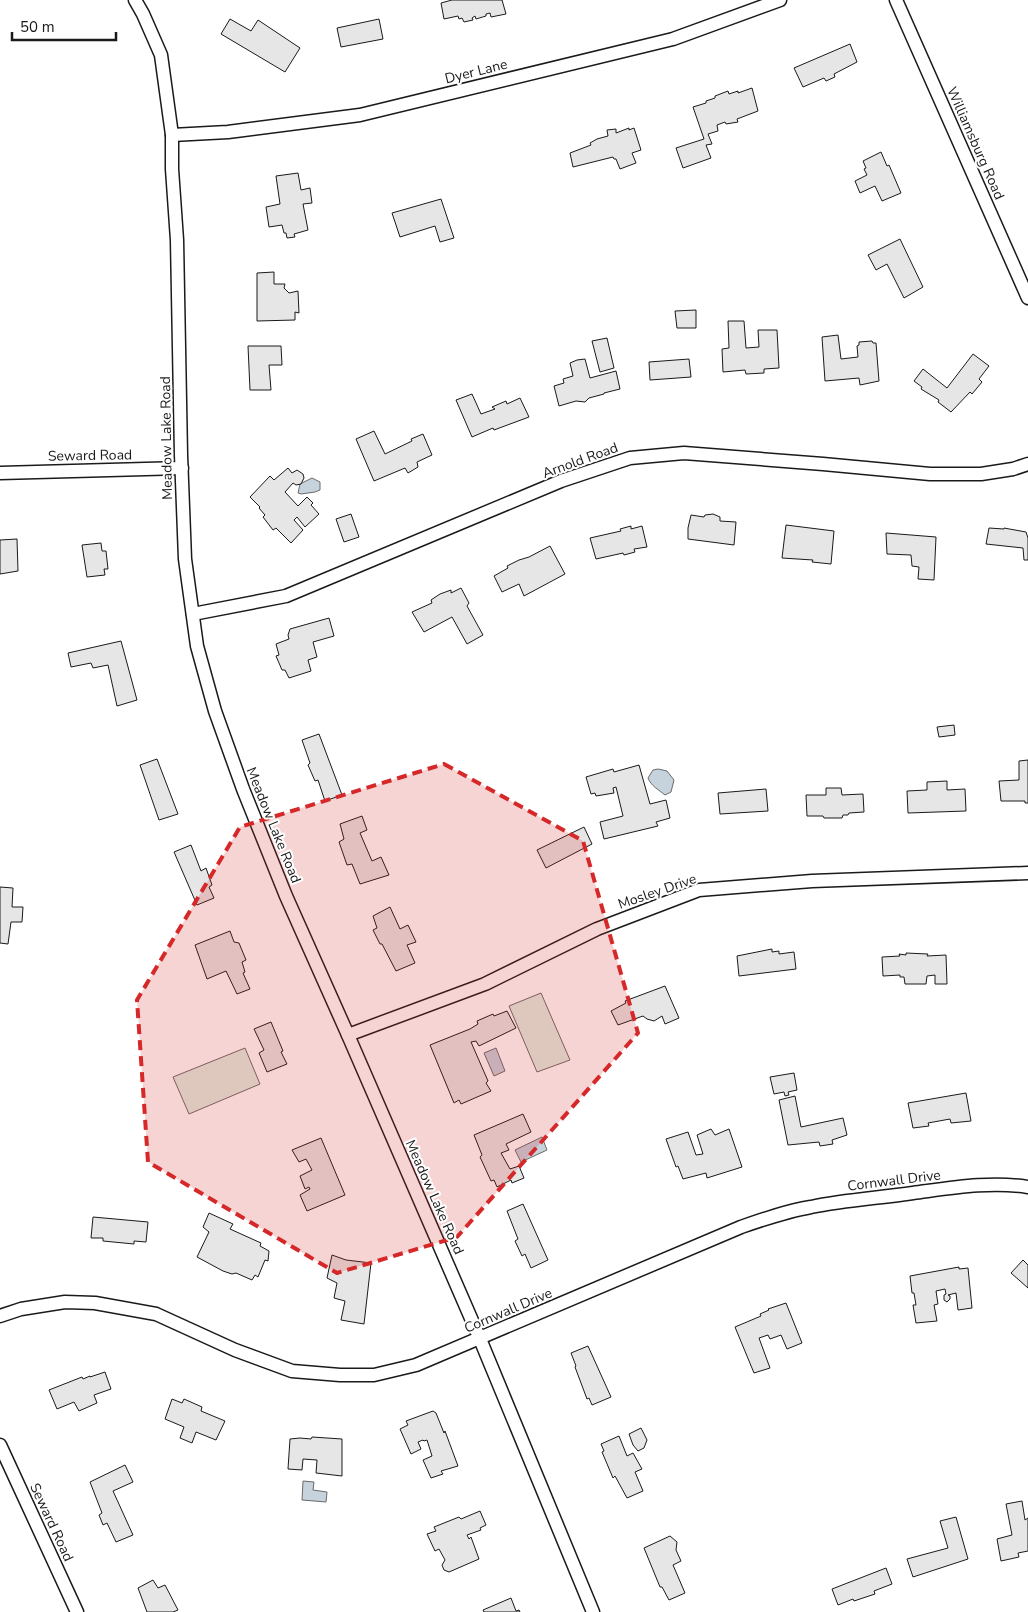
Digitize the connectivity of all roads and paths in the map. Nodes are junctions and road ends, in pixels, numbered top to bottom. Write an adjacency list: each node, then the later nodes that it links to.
1 (136, 0): 4 (street, Meadow Lake Road)
2 (780, 0): 4 (street, Dyer Lane)
3 (896, 0): 5 (street, Williamsburg Road)
4 (172, 135): 7 (street, Meadow Lake Road)
5 (1028, 298)
6 (1028, 464): 9 (street, Arnold Road)
7 (182, 468): 8 (street, Seward Road); 9 (street, Meadow Lake Road)
8 (0, 472)
9 (192, 614): 11 (street, Meadow Lake Road)
10 (1028, 873): 11 (street, Mosley Drive)
11 (348, 1035): 14 (street, Meadow Lake Road)
12 (1028, 1187): 14 (street, Cornwall Drive)
13 (0, 1316): 14 (street, Cornwall Drive)
14 (480, 1338): 17 (street, Meadow Lake Road)
15 (0, 1445): 16 (street, Seward Road)
16 (77, 1612)
17 (593, 1612)

